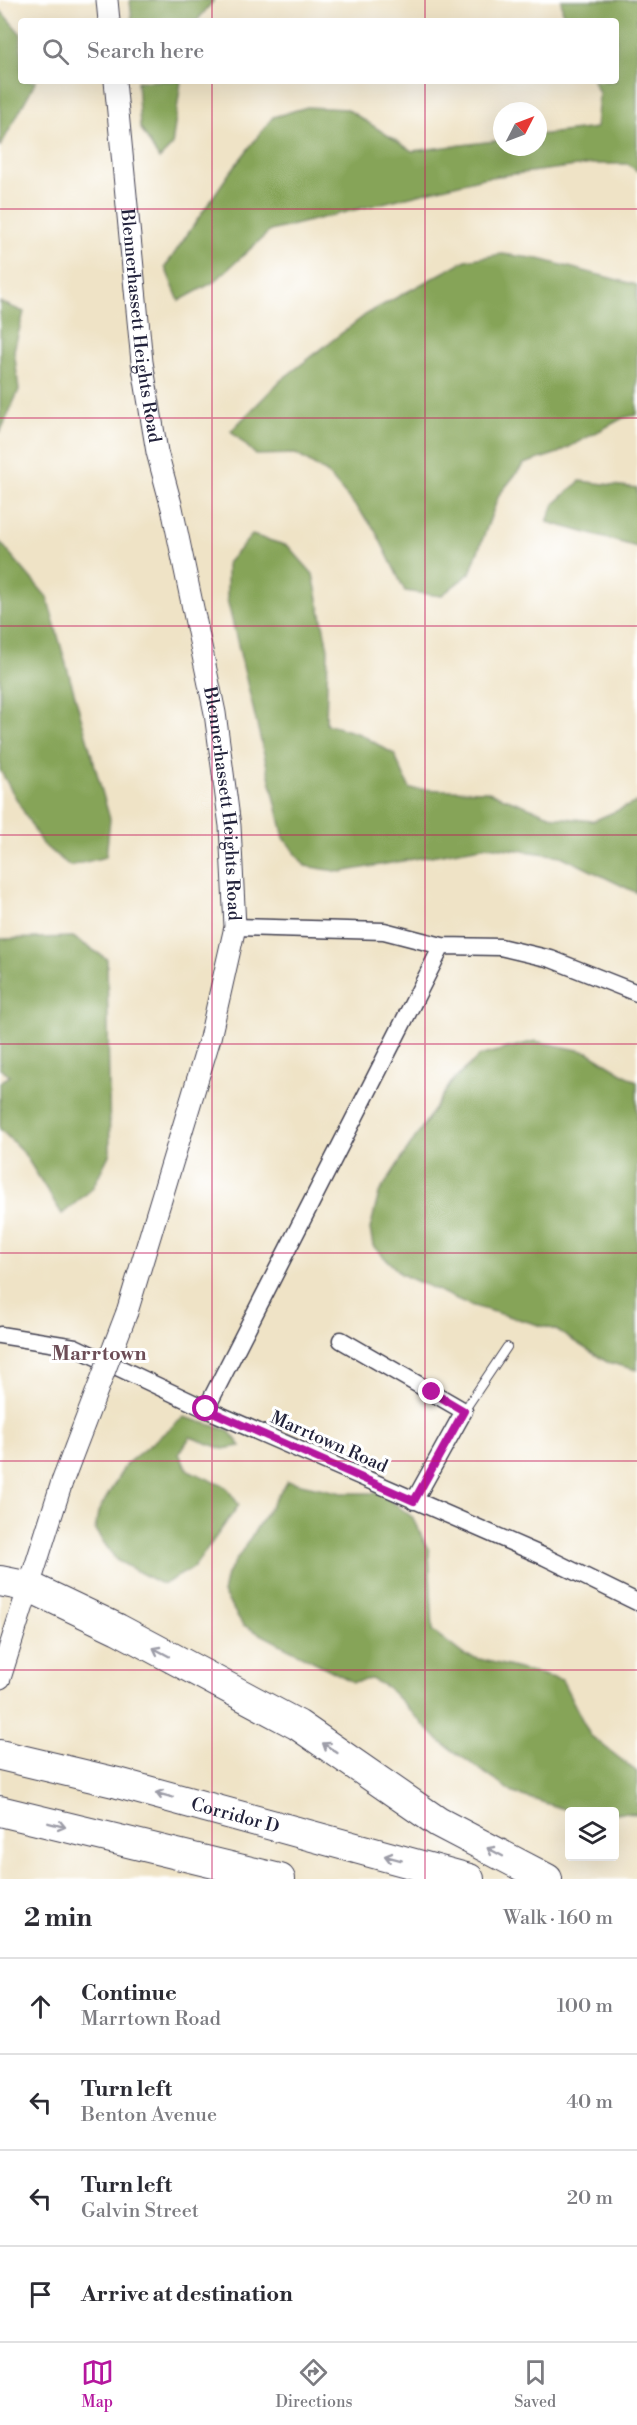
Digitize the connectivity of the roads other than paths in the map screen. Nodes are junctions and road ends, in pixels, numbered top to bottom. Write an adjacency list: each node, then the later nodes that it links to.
1 (107, 0): 2 (street)
2 (110, 18)
3 (115, 84): 4 (street, Blennerhassett Heights Road)
4 (235, 927): 5 (street); 14 (street, Blennerhassett Heights Road, bridge)
5 (442, 946): 6 (street); 10 (street)
6 (637, 993)
7 (0, 1335): 10 (street, Marrtown Road)
8 (341, 1340): 11 (street)
9 (507, 1347): 11 (lane)
10 (206, 1409): 12 (street, Marrtown Road)
11 (464, 1411): 12 (street)
12 (414, 1501): 15 (street, Marrtown Road)
13 (0, 1581): 14 (highway)
14 (30, 1587): 16 (street, Blennerhassett Heights Road); 21 (highway, one-way to 14)
15 (637, 1602)
16 (0, 1678)
17 (0, 1755): 20 (highway, Corridor D, one-way to 17)
18 (0, 1811): 19 (highway, one-way to 19)
19 (280, 1879)
20 (469, 1879)
21 (547, 1879)

